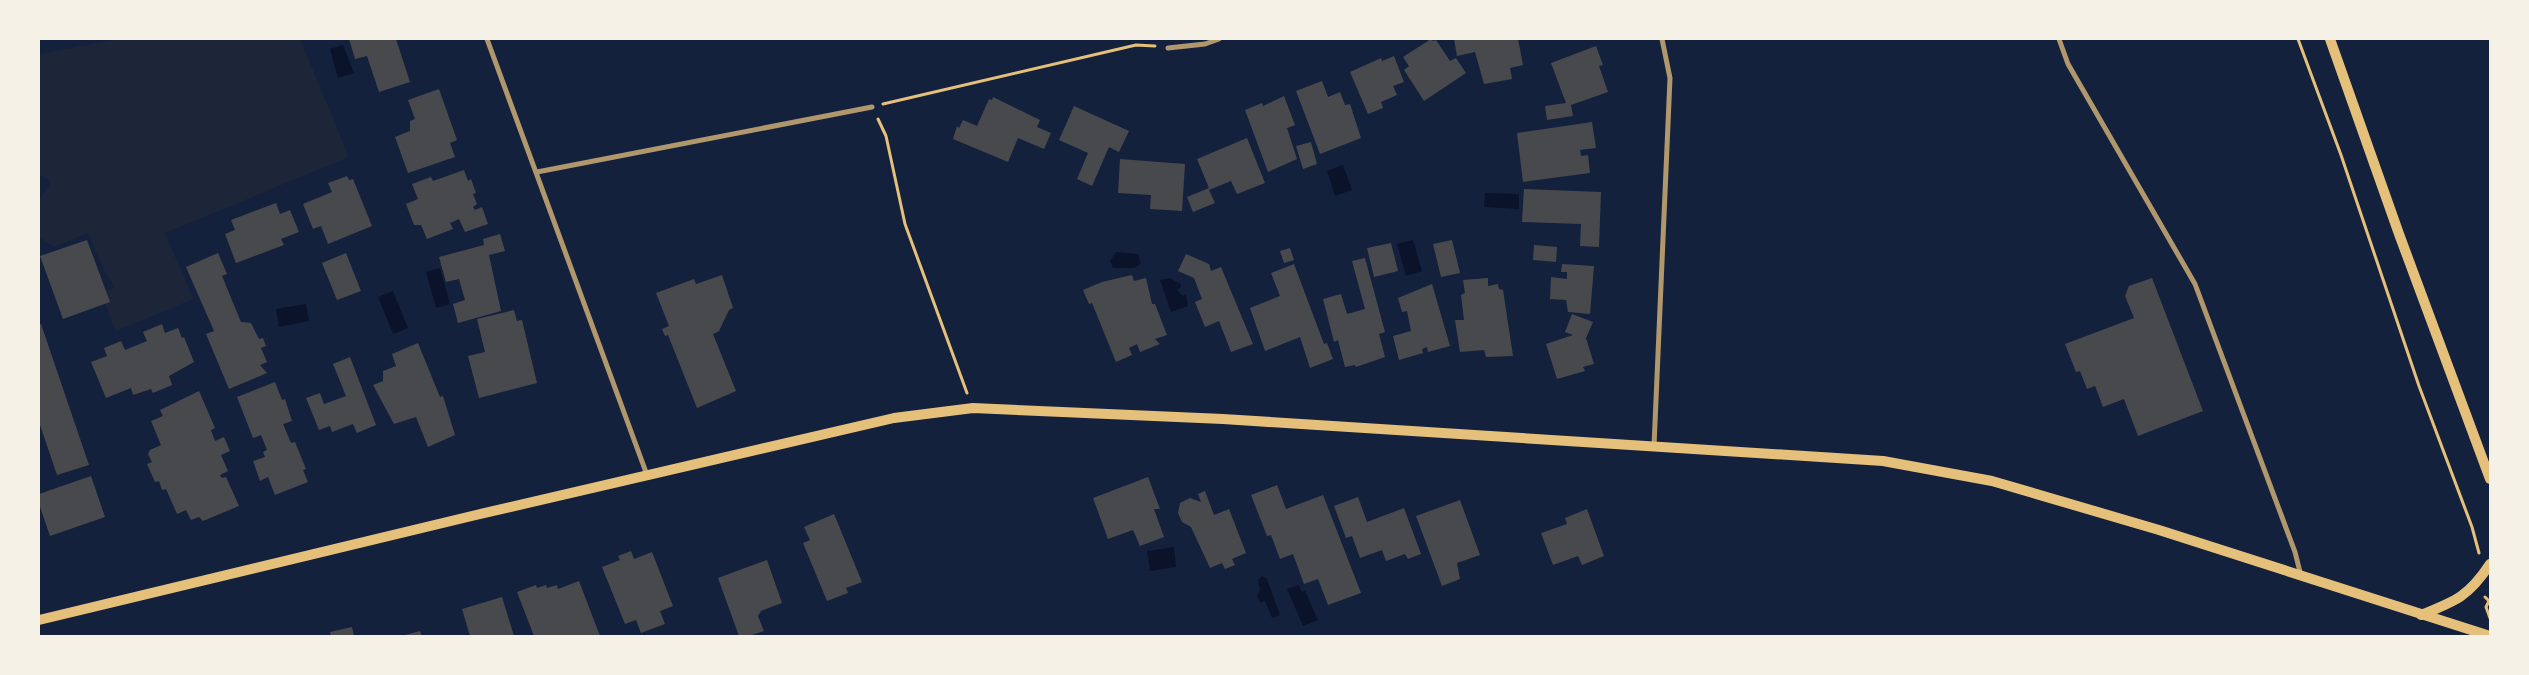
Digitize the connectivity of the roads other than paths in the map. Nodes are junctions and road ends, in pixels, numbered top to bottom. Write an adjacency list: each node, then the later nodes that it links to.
1 (487, 39): 8 (street)
2 (1219, 39): 6 (street)
3 (1662, 39): 9 (street)
4 (2059, 39): 13 (street)
5 (2330, 39): 11 (main road)
6 (1168, 48)
7 (872, 107): 8 (street)
8 (537, 172): 10 (street)
9 (1654, 446): 10 (main road); 13 (main road)
10 (647, 475): 15 (main road)
11 (2490, 478)
12 (2490, 564): 14 (main road)
13 (2301, 577): 14 (main road)
14 (2421, 615): 16 (main road)
15 (39, 620)
16 (2490, 636)

